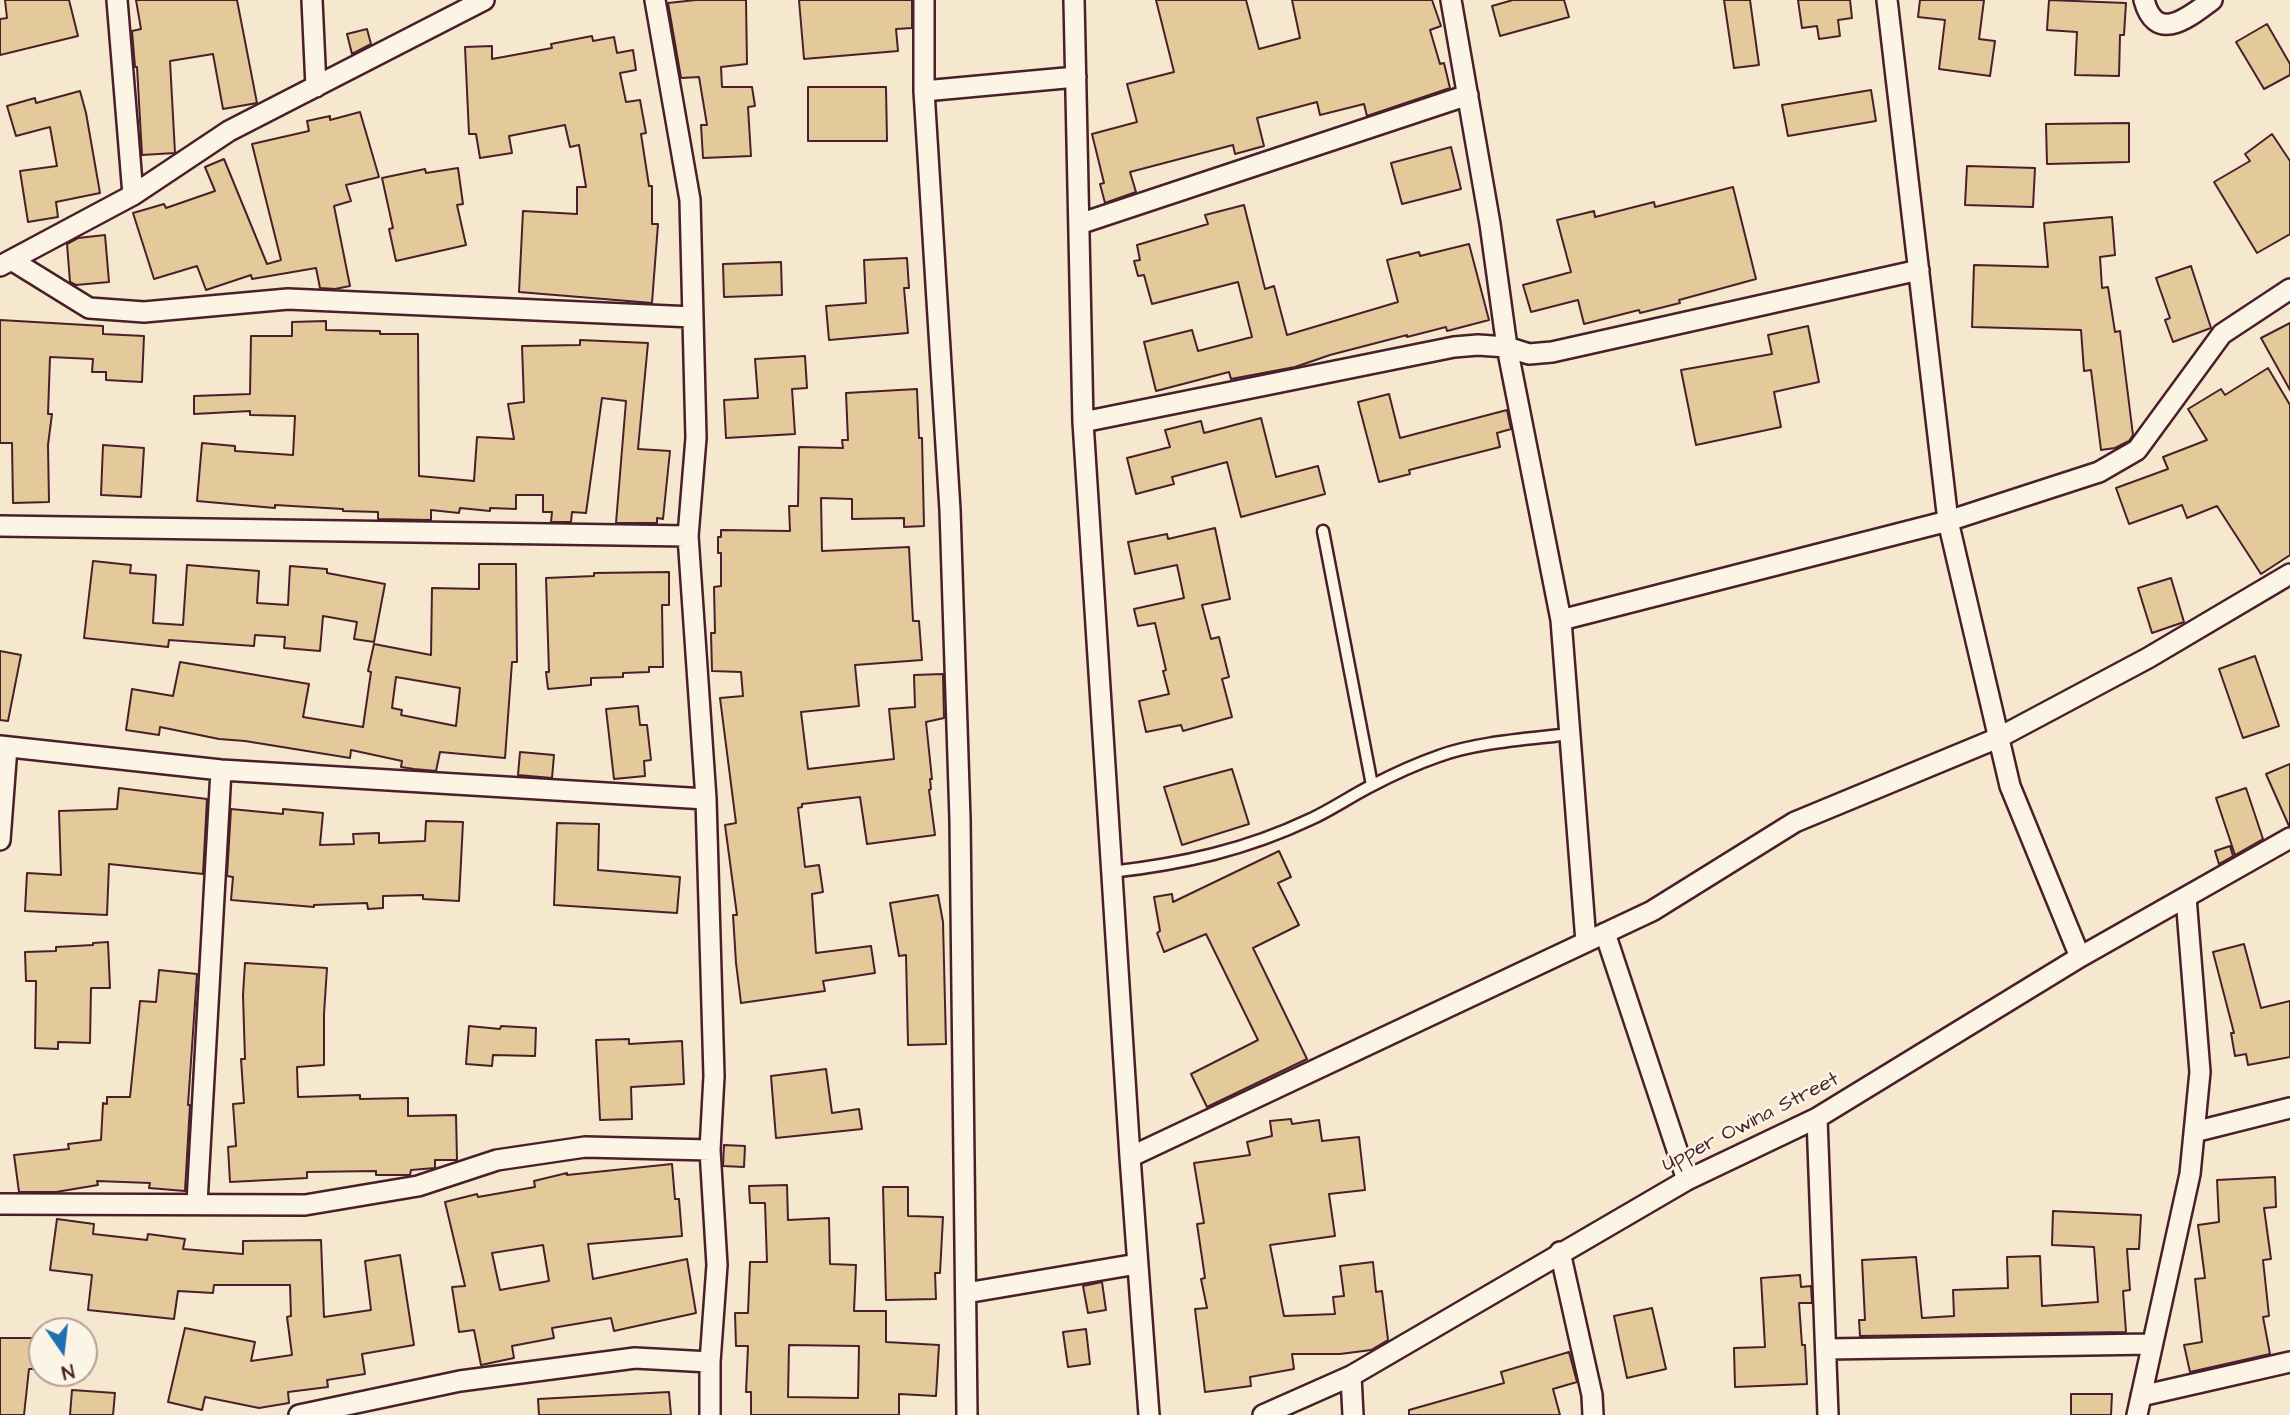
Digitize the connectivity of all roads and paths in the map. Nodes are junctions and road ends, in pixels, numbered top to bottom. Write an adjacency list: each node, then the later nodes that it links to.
1 (117, 0): 15 (street)
2 (312, 0): 12 (street)
3 (484, 0): 12 (street)
4 (655, 0): 20 (street)
5 (924, 0): 13 (street)
6 (1074, 0): 11 (street)
7 (1451, 0): 14 (street)
8 (1887, 0): 18 (street)
9 (2144, 0): 10 (street)
10 (2213, 0)
11 (1076, 77): 13 (street); 16 (street)
12 (316, 88): 15 (street)
13 (924, 91): 52 (street)
14 (1468, 95): 16 (street); 21 (street)
15 (133, 195): 17 (street)
16 (1079, 224): 22 (street)
17 (6, 263): 20 (street)
18 (1919, 270): 21 (street); 23 (street)
19 (2290, 289): 23 (street)
20 (693, 317): 26 (street)
21 (1507, 347): 22 (street); 28 (street)
22 (1083, 422): 37 (street)
23 (1948, 521): 28 (street); 30 (street)
24 (0, 526): 26 (street)
25 (1323, 531): 33 (lane)
26 (688, 536): 34 (street)
27 (2290, 574): 30 (street)
28 (1561, 620): 29 (street)
29 (1570, 734): 33 (lane); 40 (street)
30 (1998, 738): 39 (street); 41 (street)
31 (3, 746): 32 (street); 36 (street)
32 (221, 770): 34 (street); 48 (street)
33 (1372, 785): 37 (lane)
34 (706, 799): 45 (street)
35 (2290, 838): 38 (street, Upper Owina Street)
36 (0, 840)
37 (1111, 872): 46 (street)
38 (2186, 897): 41 (street, Upper Owina Street); 44 (street)
39 (1605, 933): 40 (street); 47 (street)
40 (1586, 942): 46 (street)
41 (2080, 957): 43 (street, Upper Owina Street)
42 (2290, 1108): 44 (street)
43 (1817, 1118): 47 (street, Upper Owina Street); 54 (street)
44 (2194, 1132): 53 (street)
45 (710, 1150): 48 (street); 55 (street)
46 (1130, 1157): 51 (street)
47 (1687, 1180): 50 (street, Upper Owina Street)
48 (197, 1203): 49 (street)
49 (0, 1204)
50 (1560, 1252): 57 (street, Upper Owina Street); 65 (street)
51 (1137, 1264): 52 (street); 62 (street)
52 (965, 1293): 61 (street)
53 (2152, 1344): 54 (street); 58 (street)
54 (1827, 1349): 66 (street)
55 (710, 1362): 59 (street); 60 (street)
56 (2290, 1362): 58 (street)
57 (1350, 1376): 63 (street, Upper Owina Street); 64 (street)
58 (2139, 1406)
59 (299, 1415)
60 (710, 1415)
61 (967, 1415)
62 (1149, 1415)
63 (1263, 1415)
64 (1353, 1415)
65 (1592, 1415)
66 (1828, 1415)

